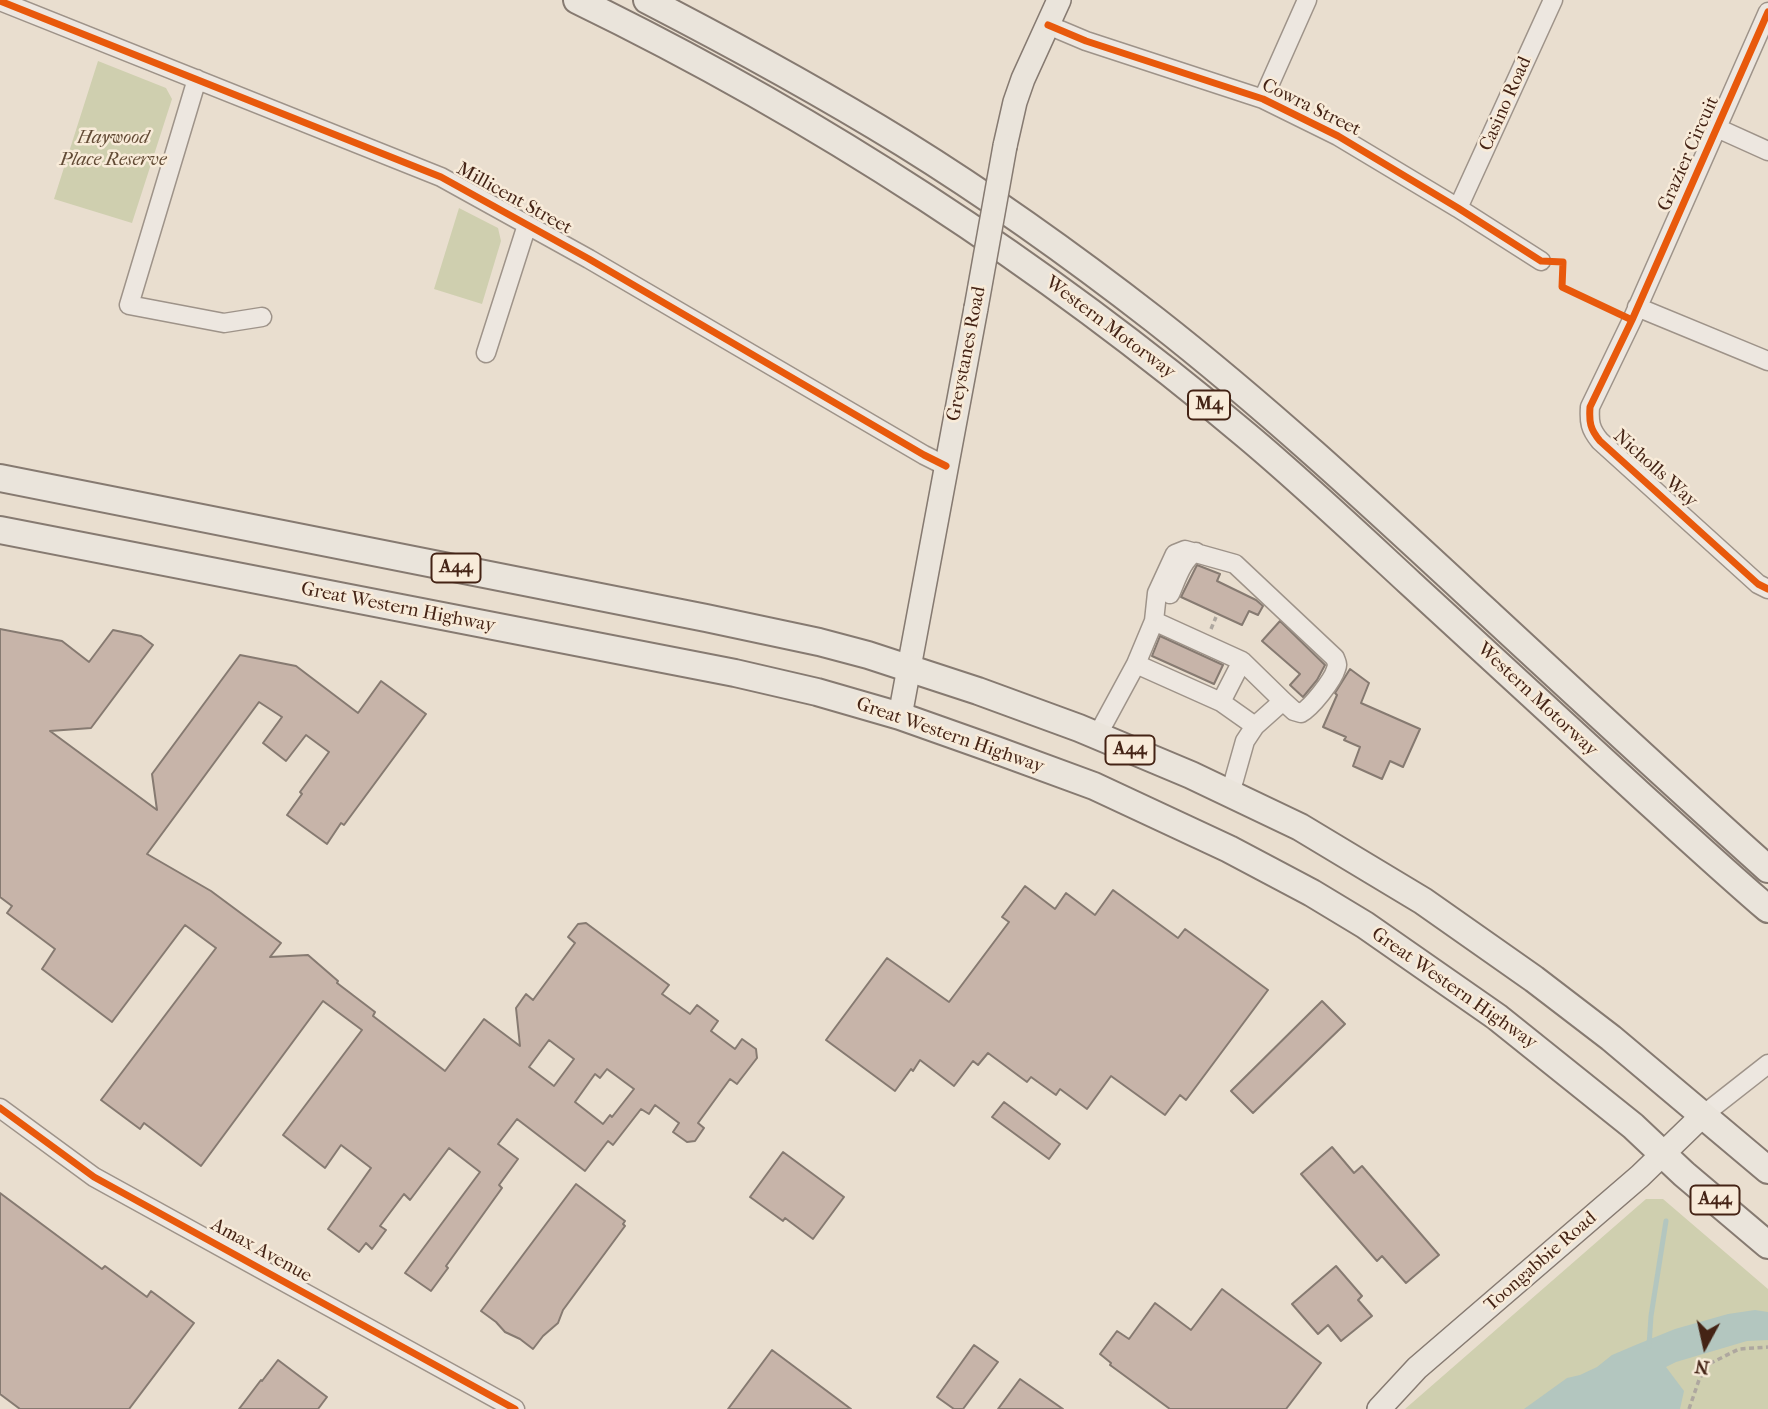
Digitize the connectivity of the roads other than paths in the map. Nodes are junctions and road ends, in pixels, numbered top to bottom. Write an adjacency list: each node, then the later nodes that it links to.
1 (577, 0): 35 (highway, Western Motorway / M4)
2 (647, 0): 34 (highway, Western Motorway / M4)
3 (1059, 0): 8 (main road, Greystanes Road)
4 (1307, 0): 10 (street)
5 (1553, 0): 13 (street, Casino Road)
6 (0, 1): 9 (street, Millicent Street)
7 (1768, 12): 11 (street, Grazier Circuit)
8 (1048, 25): 10 (street, Cowra Street); 20 (main road, Greystanes Road, bridge)
9 (197, 79): 14 (street, Millicent Street); 17 (street)
10 (1263, 99): 13 (street, Cowra Street)
11 (1717, 128): 12 (street); 16 (street, Grazier Circuit)
12 (1768, 151)
13 (1458, 208): 15 (street, Cowra Street)
14 (527, 225): 18 (street); 20 (street, Millicent Street)
15 (1541, 261)
16 (1637, 307): 19 (street); 23 (street, Nicholls Way)
17 (262, 317)
18 (486, 353)
19 (1768, 361)
20 (946, 466): 27 (main road, Greystanes Road)
21 (0, 478): 27 (highway, A44)
22 (0, 530): 30 (highway, Great Western Highway / A44)
23 (1768, 589)
24 (1154, 621): 25 (street); 26 (street); 28 (street)
25 (1242, 661): 28 (street); 29 (street)
26 (1136, 664): 29 (street); 32 (street)
27 (909, 668): 30 (main road, Greystanes Road); 32 (highway, A44)
28 (1283, 701): 31 (street)
29 (1221, 702): 31 (street)
30 (900, 716): 39 (highway, Great Western Highway / A44)
31 (1255, 726): 33 (street)
32 (1097, 736): 33 (highway, A44)
33 (1230, 794): 38 (highway, A44)
34 (1768, 869)
35 (1768, 909)
36 (1768, 1064): 38 (street)
37 (0, 1108): 42 (street, Amax Avenue)
38 (1703, 1115): 39 (main road, Toongabbie Road); 40 (highway, A44)
39 (1664, 1153): 41 (highway, Great Western Highway / A44); 43 (main road, Toongabbie Road)
40 (1768, 1170)
41 (1768, 1245)
42 (515, 1409)
43 (1379, 1409)

